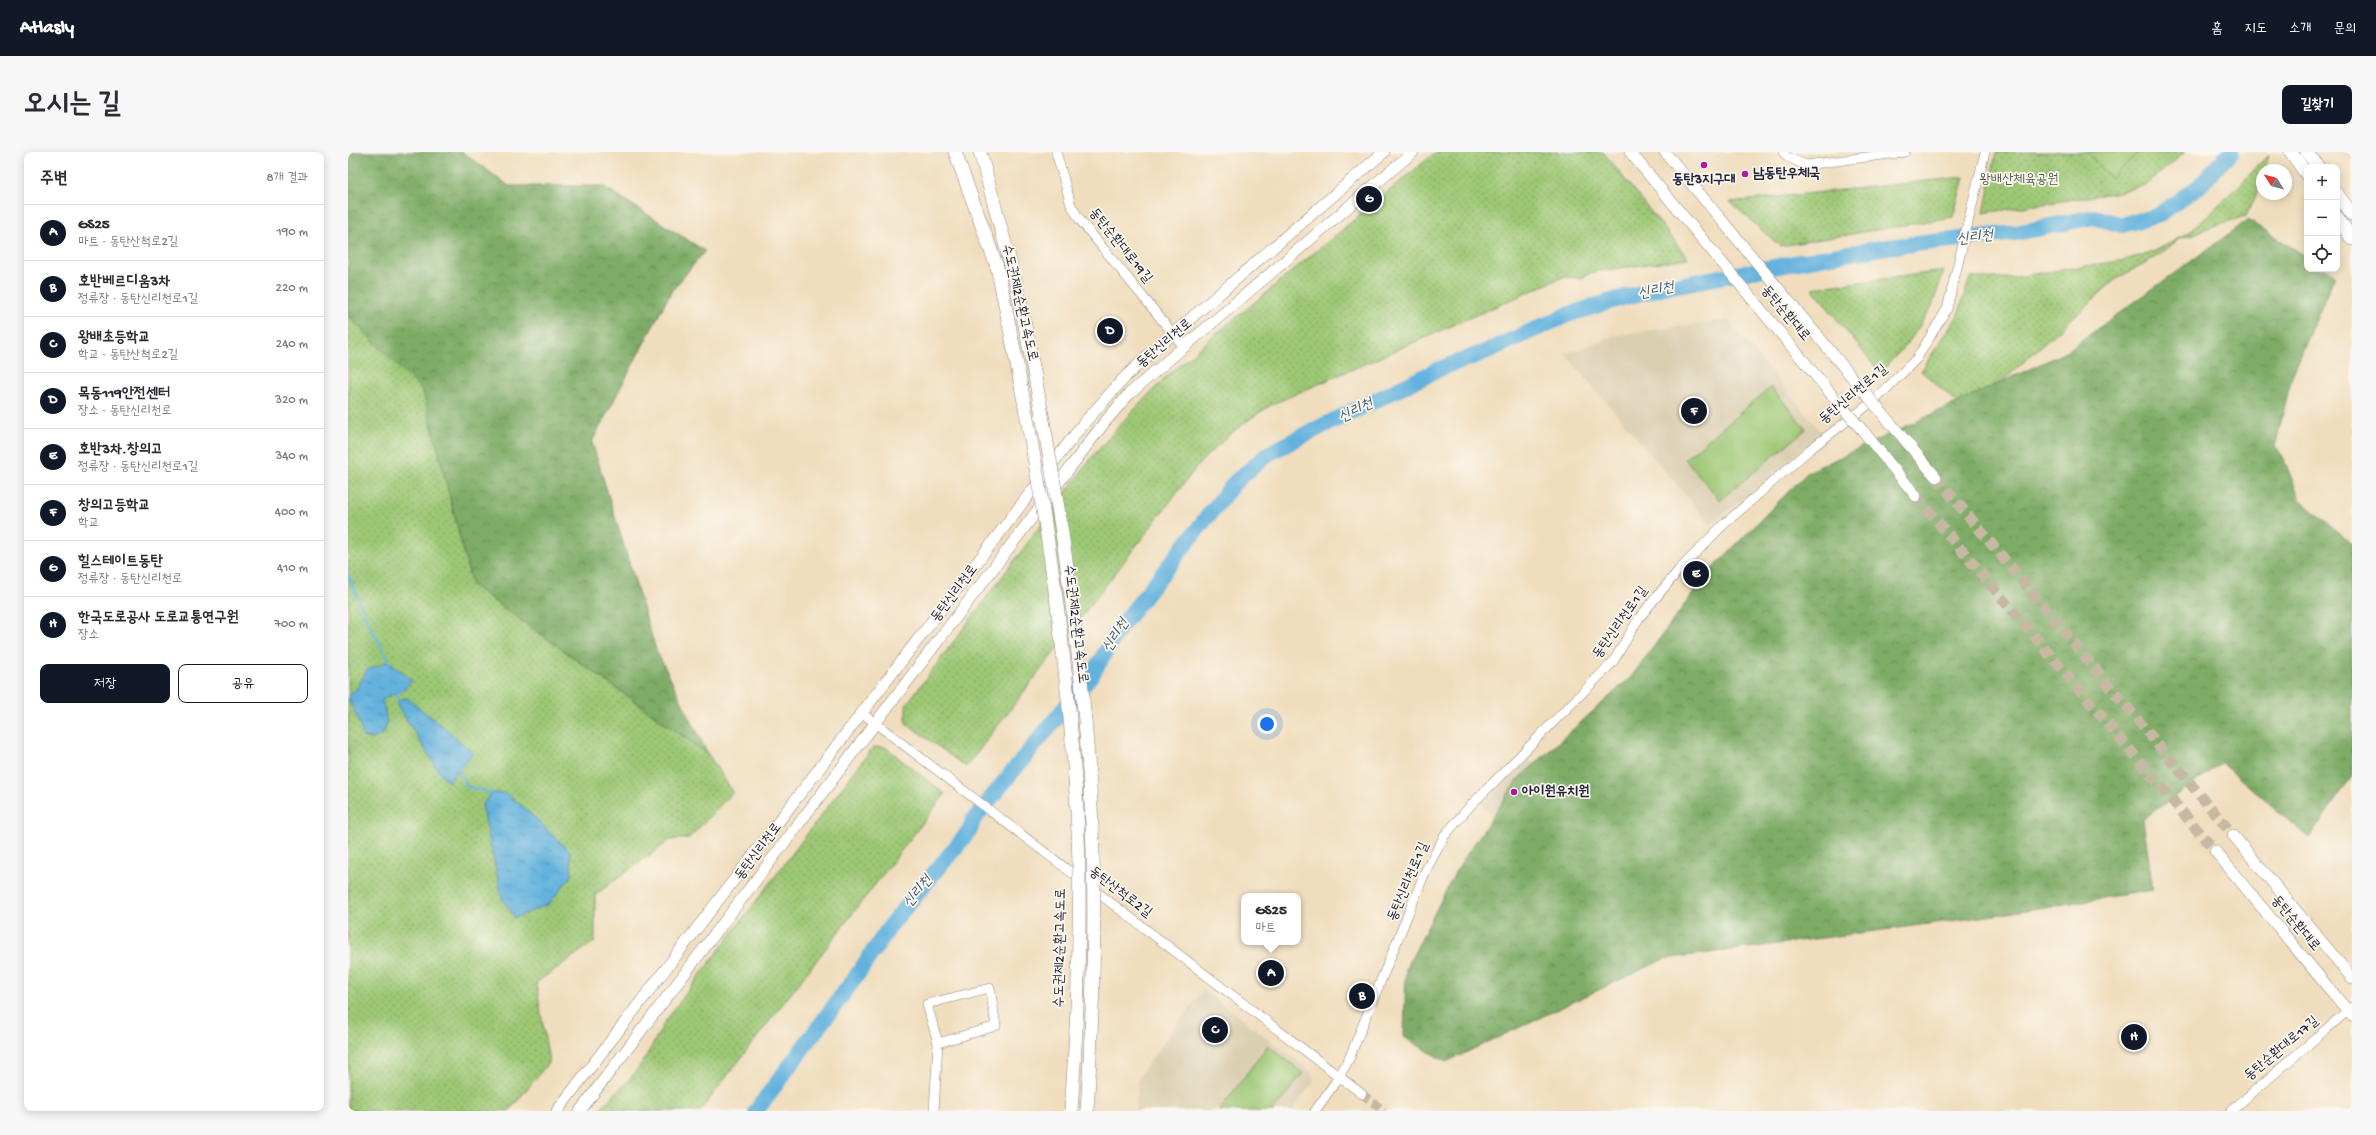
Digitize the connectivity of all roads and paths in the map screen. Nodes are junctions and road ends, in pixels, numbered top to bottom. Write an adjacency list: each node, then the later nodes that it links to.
1 (956, 152): 44 (highway, 수도권제2순환고속도로, bridge)
2 (980, 152): 45 (highway, 수도권제2순환고속도로, bridge)
3 (1056, 152): 22 (street, 동탄순환대로19길)
4 (1384, 152): 20 (main road, 동탄신리천로)
5 (1413, 152): 21 (main road, 동탄신리천로)
6 (1630, 152): 27 (main road, 동탄순환대로, bridge)
7 (1665, 152): 26 (main road, 동탄순환대로, bridge)
8 (1905, 152): 13 (street)
9 (1985, 152): 39 (street, 동탄신리천로1길)
10 (2291, 152): 15 (highway)
11 (2307, 152): 14 (highway)
12 (1788, 154): 13 (street)
13 (1862, 155)
14 (2316, 164)
15 (2304, 171)
16 (2340, 197): 17 (highway)
17 (2352, 214)
18 (2340, 221): 19 (highway)
19 (2352, 239)
20 (1215, 297): 21 (main road); 22 (main road, 동탄신리천로)
21 (1225, 313): 23 (main road, 동탄신리천로)
22 (1173, 334): 23 (street, 동탄순환대로19길); 24 (main road, 동탄신리천로)
23 (1184, 347): 25 (main road, 동탄신리천로)
24 (1132, 370): 25 (main road); 28 (main road, 동탄신리천로)
25 (1141, 384): 29 (main road, 동탄신리천로)
26 (1936, 477)
27 (1916, 496)
28 (890, 677): 29 (main road); 30 (main road, 동탄신리천로)
29 (904, 686): 31 (main road, 동탄신리천로)
30 (862, 713): 31 (street, 동탄산척로2길); 32 (main road, 동탄신리천로)
31 (876, 723): 33 (main road, 동탄신리천로); 39 (street, 동탄산척로2길)
32 (831, 754): 33 (main road); 41 (main road, 동탄신리천로)
33 (846, 762): 42 (main road, 동탄신리천로)
34 (2233, 835): 36 (main road, 동탄순환대로)
35 (2215, 851): 37 (main road, 동탄순환대로)
36 (2352, 978)
37 (2351, 1011): 47 (street, 동탄순환대로17길)
38 (938, 1043): 38 (street); 43 (street)
39 (1339, 1077): 40 (street, 동탄산척로2길); 46 (street, 동탄신리천로1길)
40 (1362, 1094)
41 (557, 1111)
42 (580, 1111)
43 (934, 1111)
44 (1071, 1111)
45 (1087, 1111)
46 (1315, 1111)
47 (2231, 1111)

